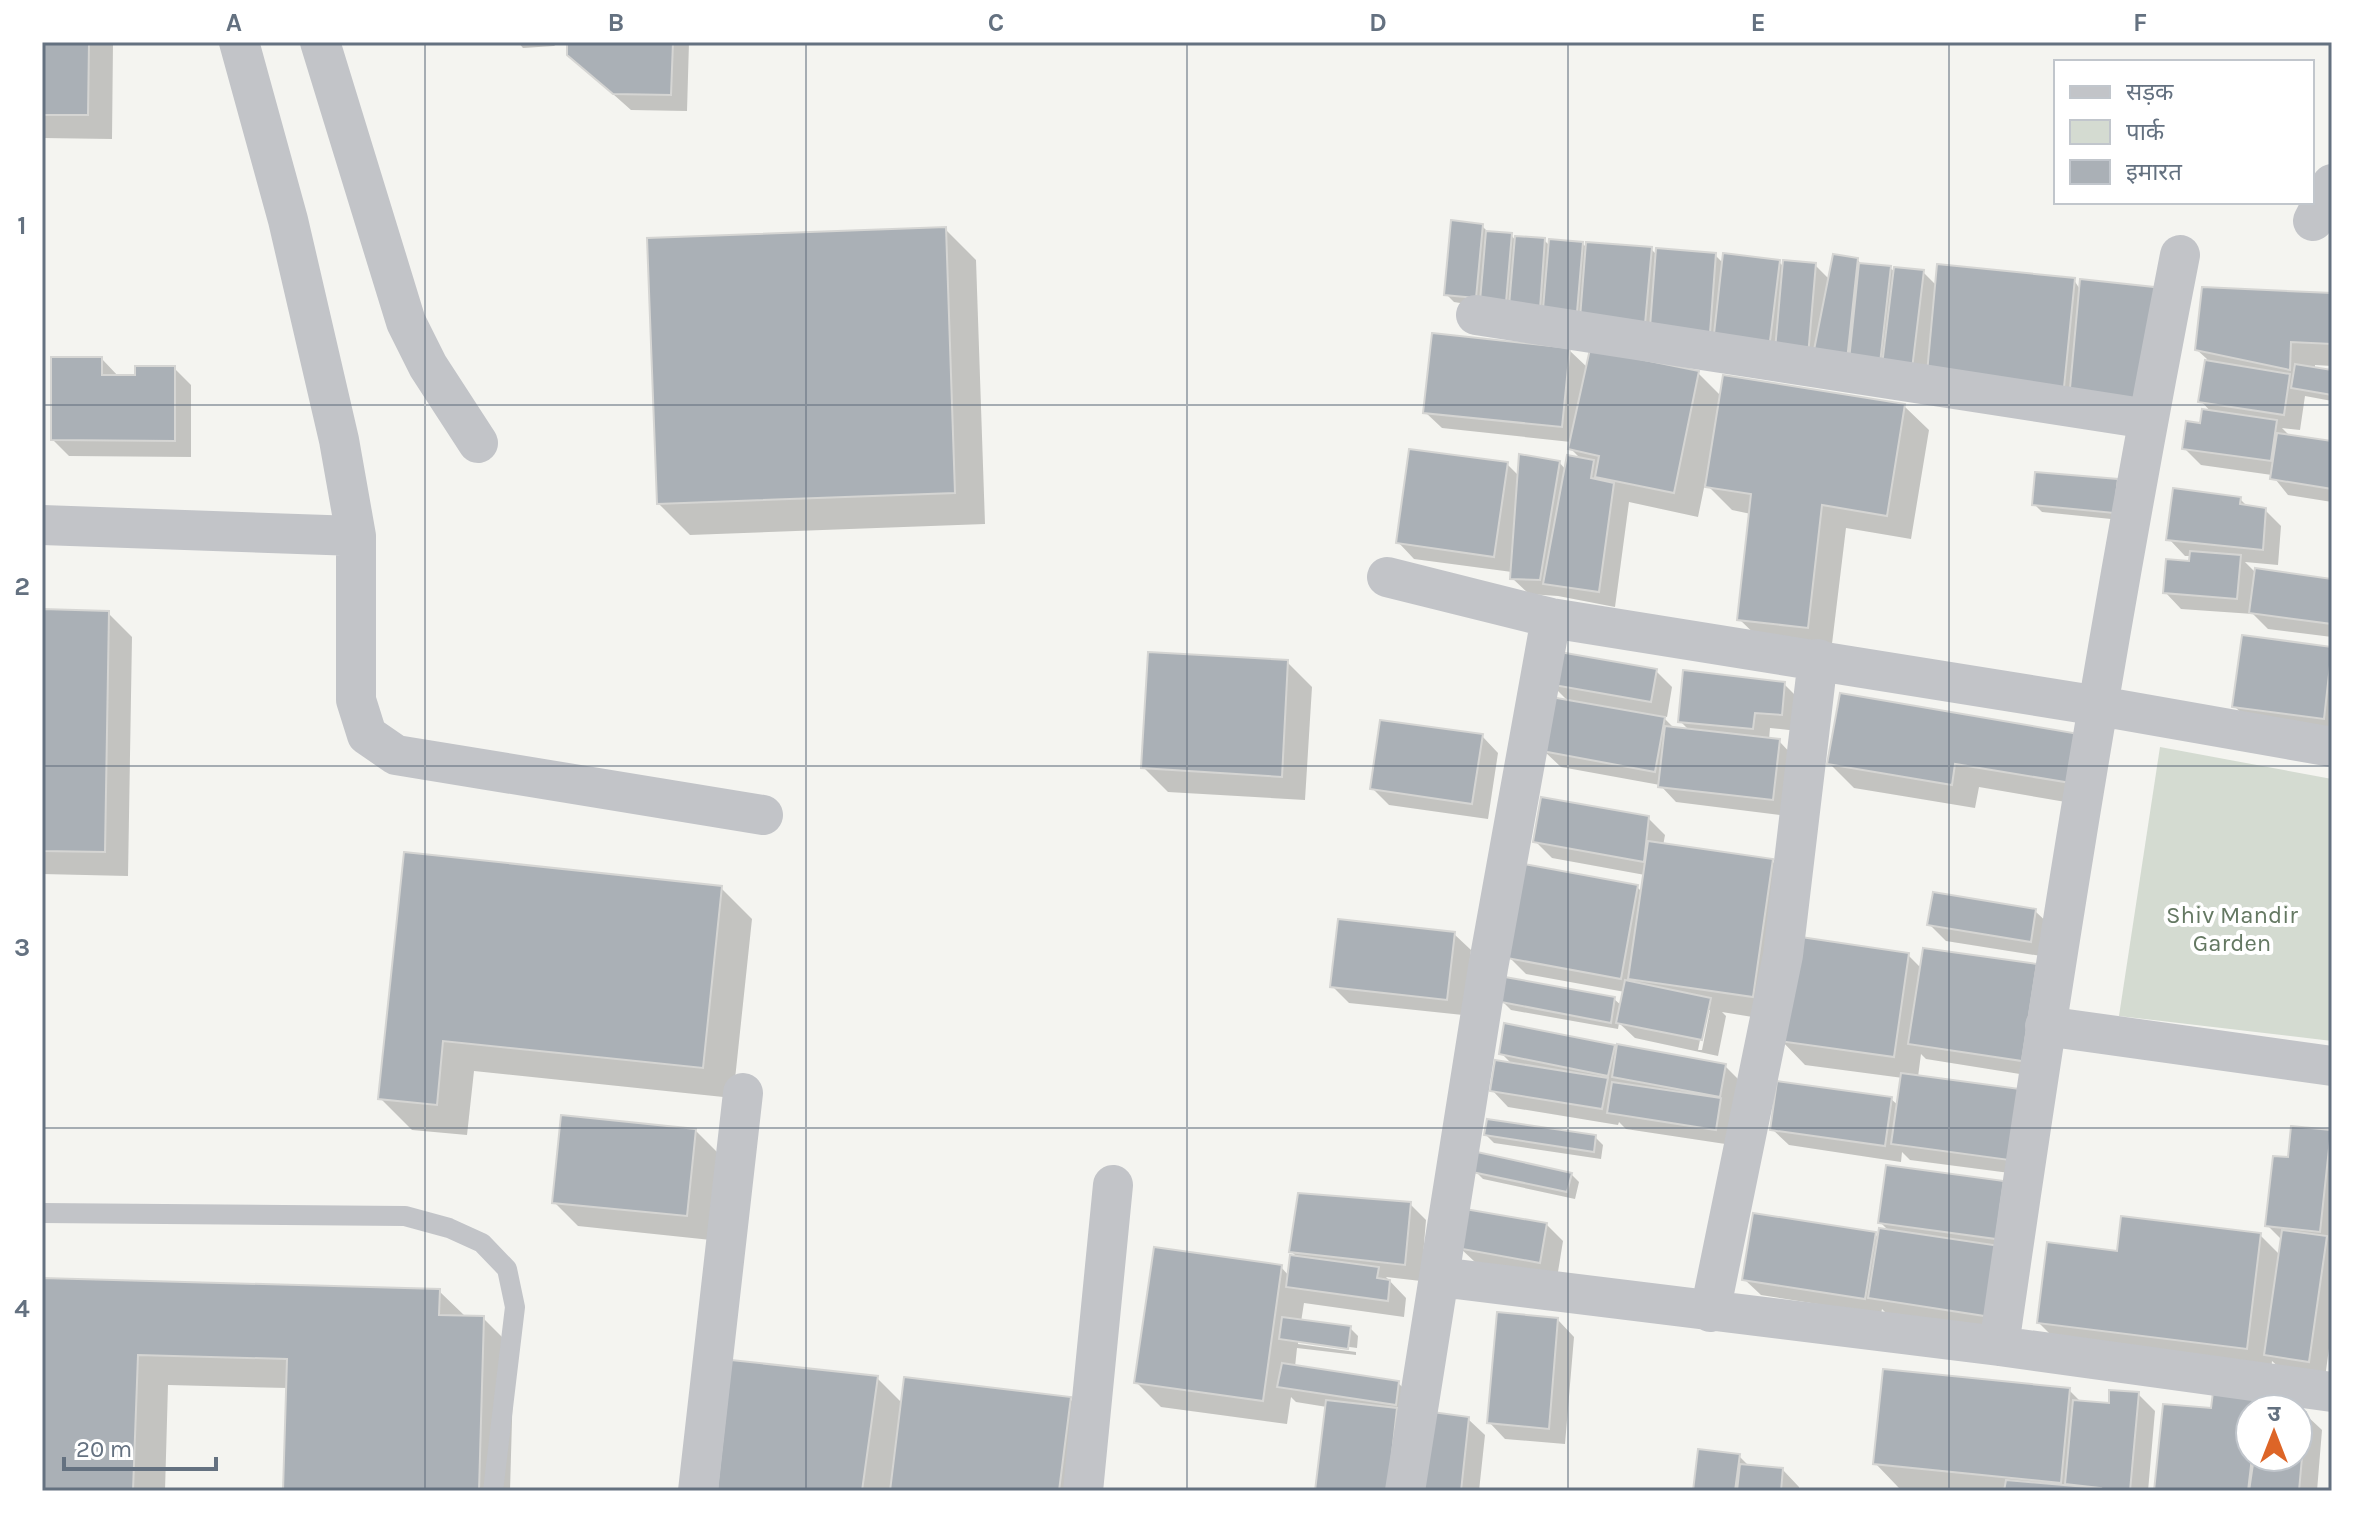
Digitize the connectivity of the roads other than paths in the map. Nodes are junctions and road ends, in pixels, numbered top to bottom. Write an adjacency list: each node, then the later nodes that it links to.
1 (239, 42): 10 (street)
2 (320, 42): 8 (street)
3 (2332, 184): 4 (street)
4 (2313, 221)
5 (2180, 255): 7 (street)
6 (1476, 315): 7 (street)
7 (2148, 419): 14 (street)
8 (478, 443)
9 (42, 525): 10 (street)
10 (356, 536): 16 (street)
11 (1387, 577): 12 (street)
12 (1551, 618): 13 (street); 22 (street)
13 (1818, 659): 14 (street); 23 (street)
14 (2099, 706): 15 (street); 17 (street)
15 (2332, 747)
16 (763, 815)
17 (2045, 1026): 18 (street); 24 (street)
18 (2332, 1066)
19 (743, 1093): 27 (street)
20 (1113, 1185): 28 (street)
21 (42, 1213): 26 (lane)
22 (1440, 1277): 23 (street); 29 (street)
23 (1710, 1312): 24 (street)
24 (1999, 1346): 25 (street)
25 (2332, 1392)
26 (493, 1491)
27 (698, 1491)
28 (1083, 1491)
29 (1405, 1491)

